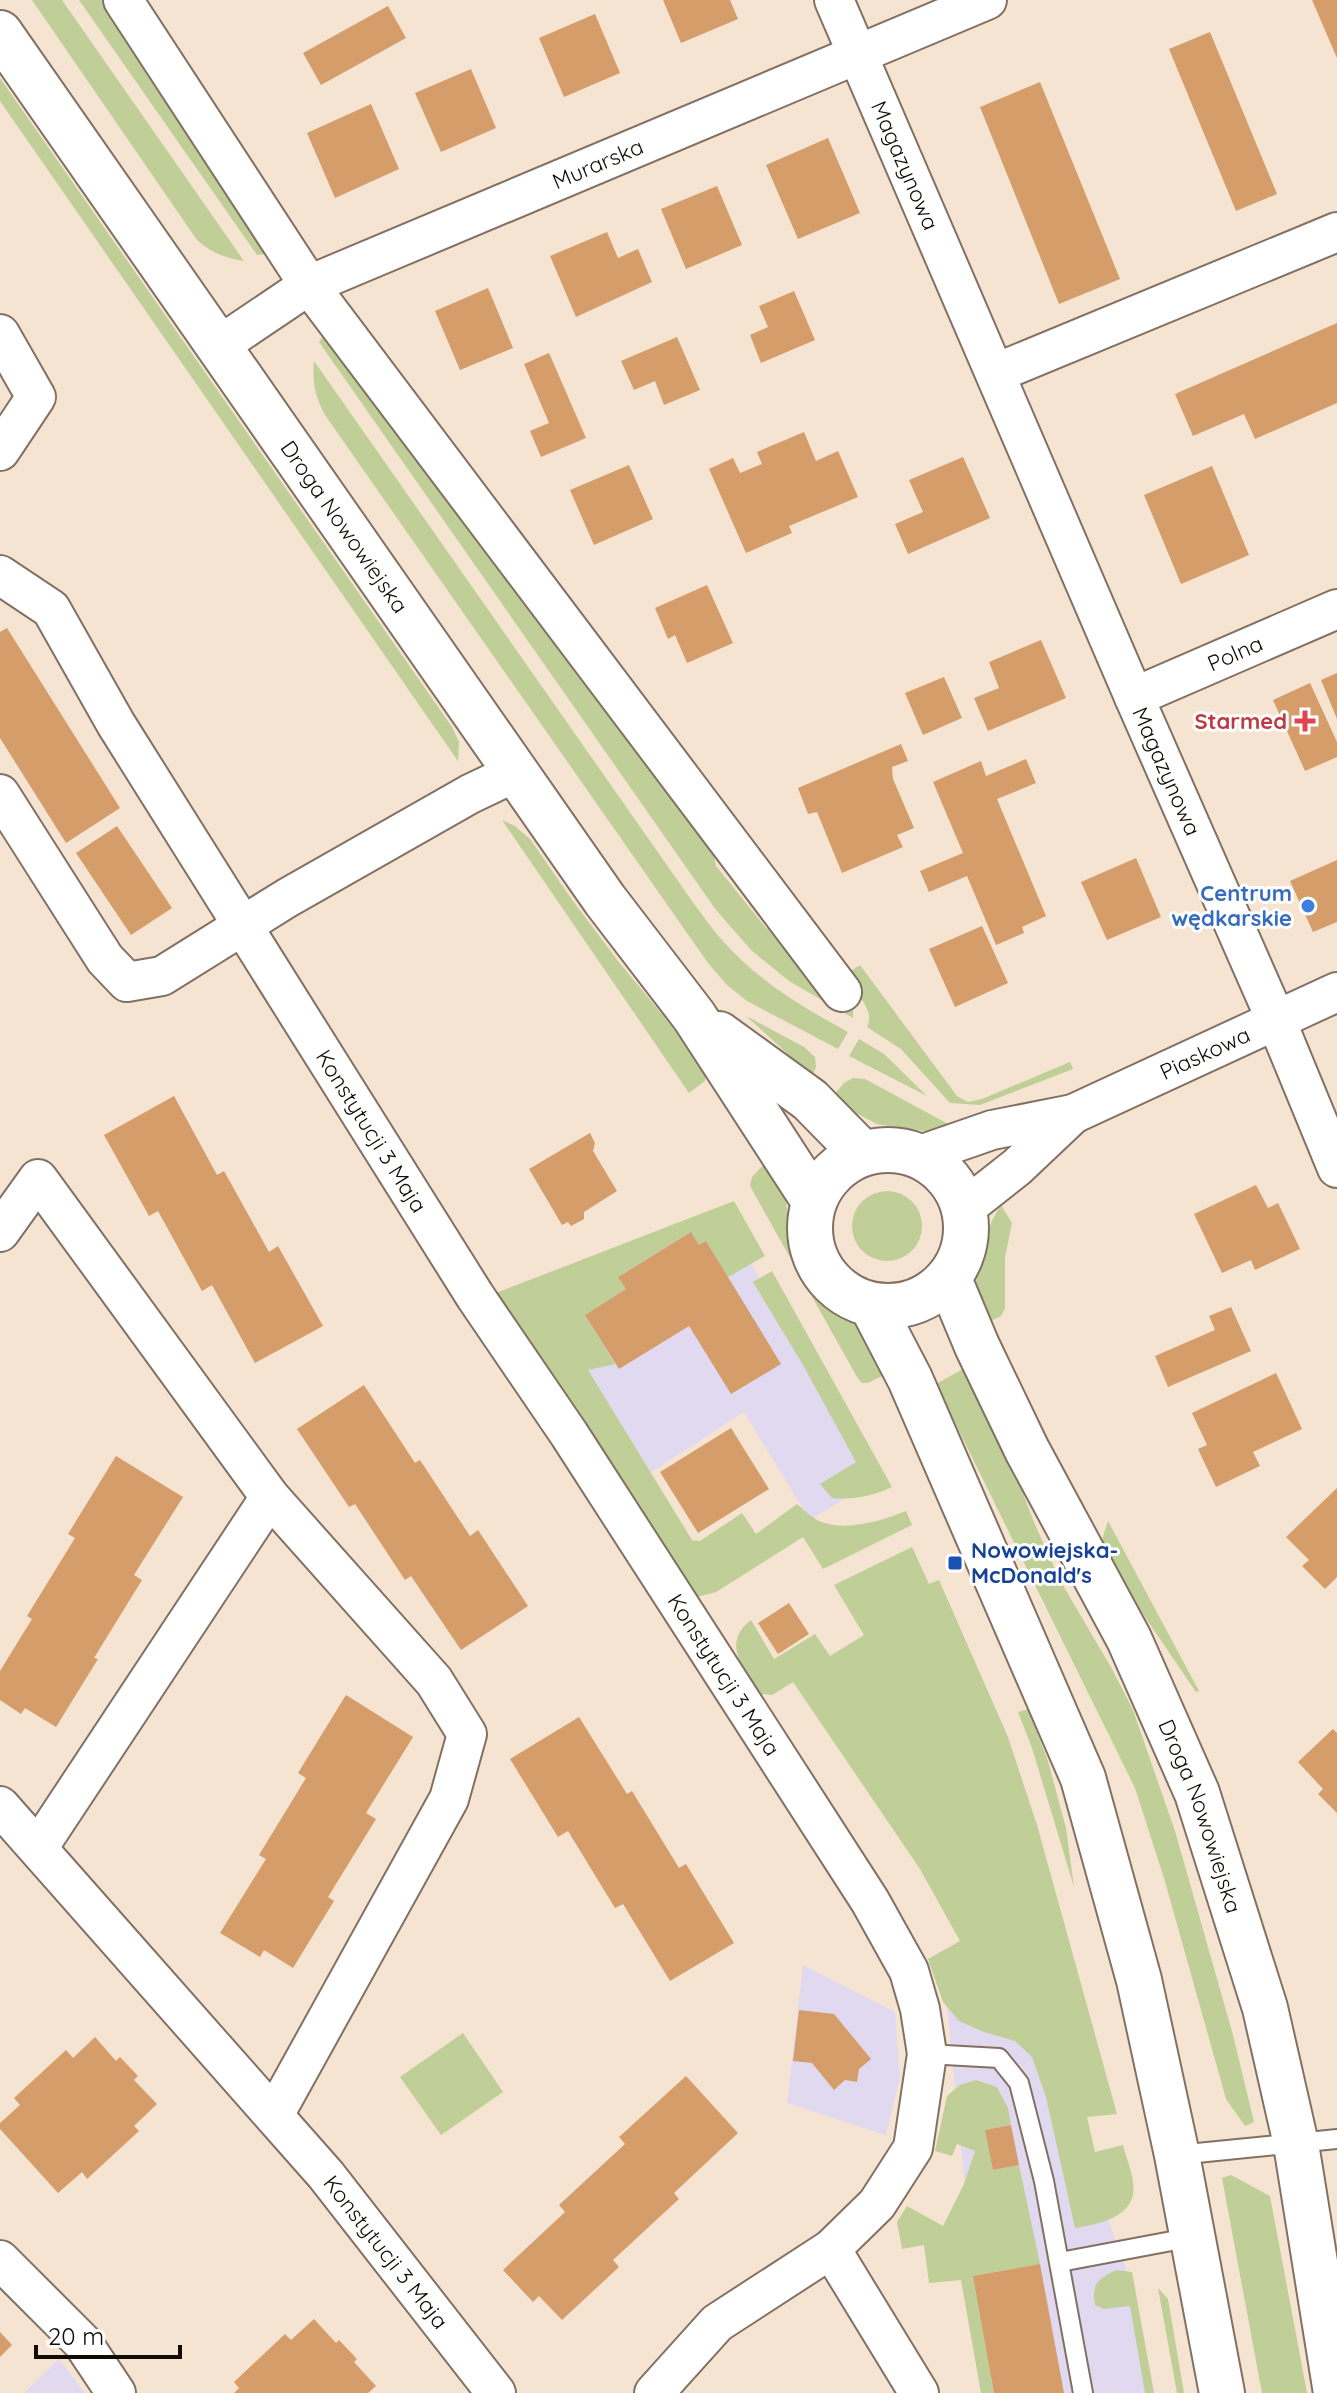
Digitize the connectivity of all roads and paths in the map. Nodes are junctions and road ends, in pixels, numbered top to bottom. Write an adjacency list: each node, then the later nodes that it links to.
1 (123, 0): 7 (street)
2 (834, 0): 5 (street, Magazynowa)
3 (987, 0): 5 (street, Murarska)
4 (0, 33): 9 (street, Droga Nowowiejska)
5 (856, 55): 7 (street, Murarska); 10 (street, Magazynowa)
6 (1337, 232): 10 (street)
7 (309, 285): 9 (street, Murarska); 18 (street)
8 (0, 334): 11 (street)
9 (217, 347): 15 (street, Droga Nowowiejska)
10 (996, 373): 14 (street, Magazynowa)
11 (0, 451)
12 (0, 575): 17 (street, Konstytucji 3 Maja)
13 (1337, 609): 14 (street, Polna)
14 (1134, 697): 21 (street, Magazynowa)
15 (516, 772): 17 (street); 20 (street, Droga Nowowiejska)
16 (0, 794): 17 (street)
17 (242, 924): 34 (street, Konstytucji 3 Maja)
18 (842, 992)
19 (1337, 992): 21 (street, Piaskowa)
20 (694, 1016): 23 (street, Droga Nowowiejska); 26 (street, Droga Nowowiejska)
21 (1276, 1020): 22 (street, Piaskowa); 25 (street, Magazynowa)
22 (1073, 1114): 24 (street, Piaskowa); 27 (street, Piaskowa)
23 (862, 1153): 24 (street); 26 (street)
24 (920, 1155): 27 (street)
25 (1337, 1168)
26 (814, 1201): 30 (street)
27 (965, 1208): 29 (street)
28 (0, 1232): 31 (street)
29 (949, 1279): 30 (street); 36 (street, Droga Nowowiejska)
30 (872, 1306): 37 (street)
31 (270, 1497): 33 (street); 35 (street)
32 (0, 1806): 33 (street, Konstytucji 3 Maja)
33 (38, 1848): 35 (street, Konstytucji 3 Maja)
34 (927, 2054): 39 (street, Konstytucji 3 Maja); 41 (lane)
35 (274, 2115): 43 (street, Konstytucji 3 Maja)
36 (1317, 2142): 37 (lane); 48 (street, Droga Nowowiejska)
37 (1177, 2155): 38 (street)
38 (1193, 2237): 41 (lane); 47 (street)
39 (831, 2249): 44 (street, Konstytucji 3 Maja); 45 (street)
40 (0, 2260): 42 (street)
41 (1060, 2262): 46 (lane)
42 (116, 2393)
43 (496, 2393)
44 (654, 2393)
45 (919, 2393)
46 (1083, 2393)
47 (1222, 2393)
48 (1336, 2393)

